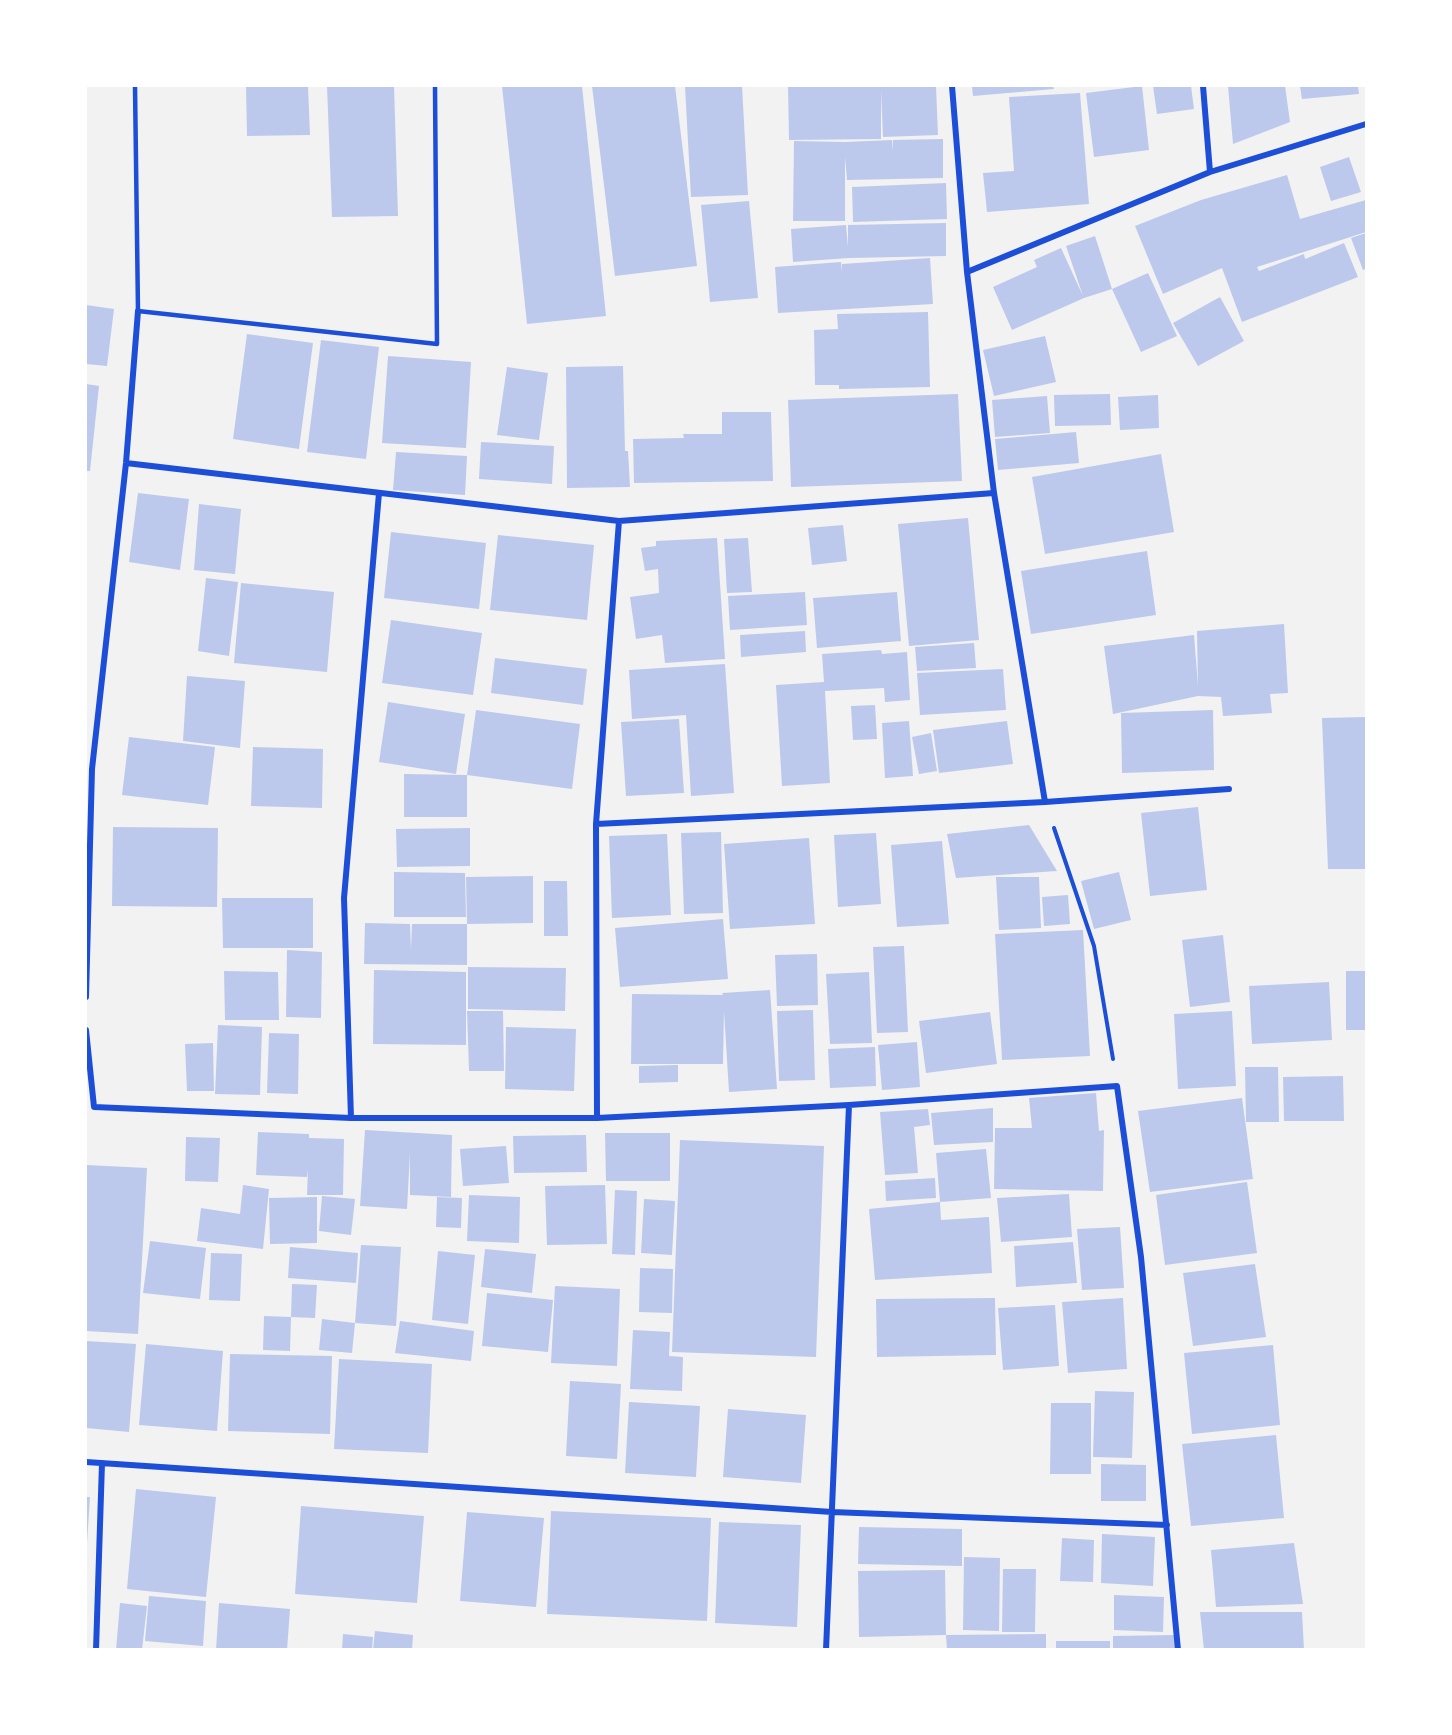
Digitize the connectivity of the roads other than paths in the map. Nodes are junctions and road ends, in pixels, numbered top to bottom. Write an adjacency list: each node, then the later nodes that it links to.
1 (135, 86): 8 (lane)
2 (435, 86): 8 (lane)
3 (952, 86): 7 (street)
4 (1203, 86): 6 (street)
5 (1366, 124): 6 (street)
6 (1210, 172): 7 (street)
7 (967, 272): 11 (street)
8 (138, 311): 9 (street)
9 (126, 463): 10 (street); 16 (street)
10 (379, 493): 12 (street); 19 (street)
11 (994, 493): 12 (street); 14 (street)
12 (619, 521): 15 (street)
13 (1229, 789): 14 (street)
14 (1045, 802): 15 (street)
15 (596, 824): 20 (street)
16 (86, 997)
17 (86, 1030): 19 (street)
18 (849, 1105): 20 (street); 23 (street); 24 (street)
19 (351, 1118): 20 (street)
20 (597, 1118)
21 (86, 1462): 22 (street)
22 (102, 1463): 23 (street); 25 (street)
23 (832, 1512): 24 (street); 26 (street)
24 (1167, 1525): 27 (street)
25 (96, 1650)
26 (826, 1650)
27 (1178, 1650)

